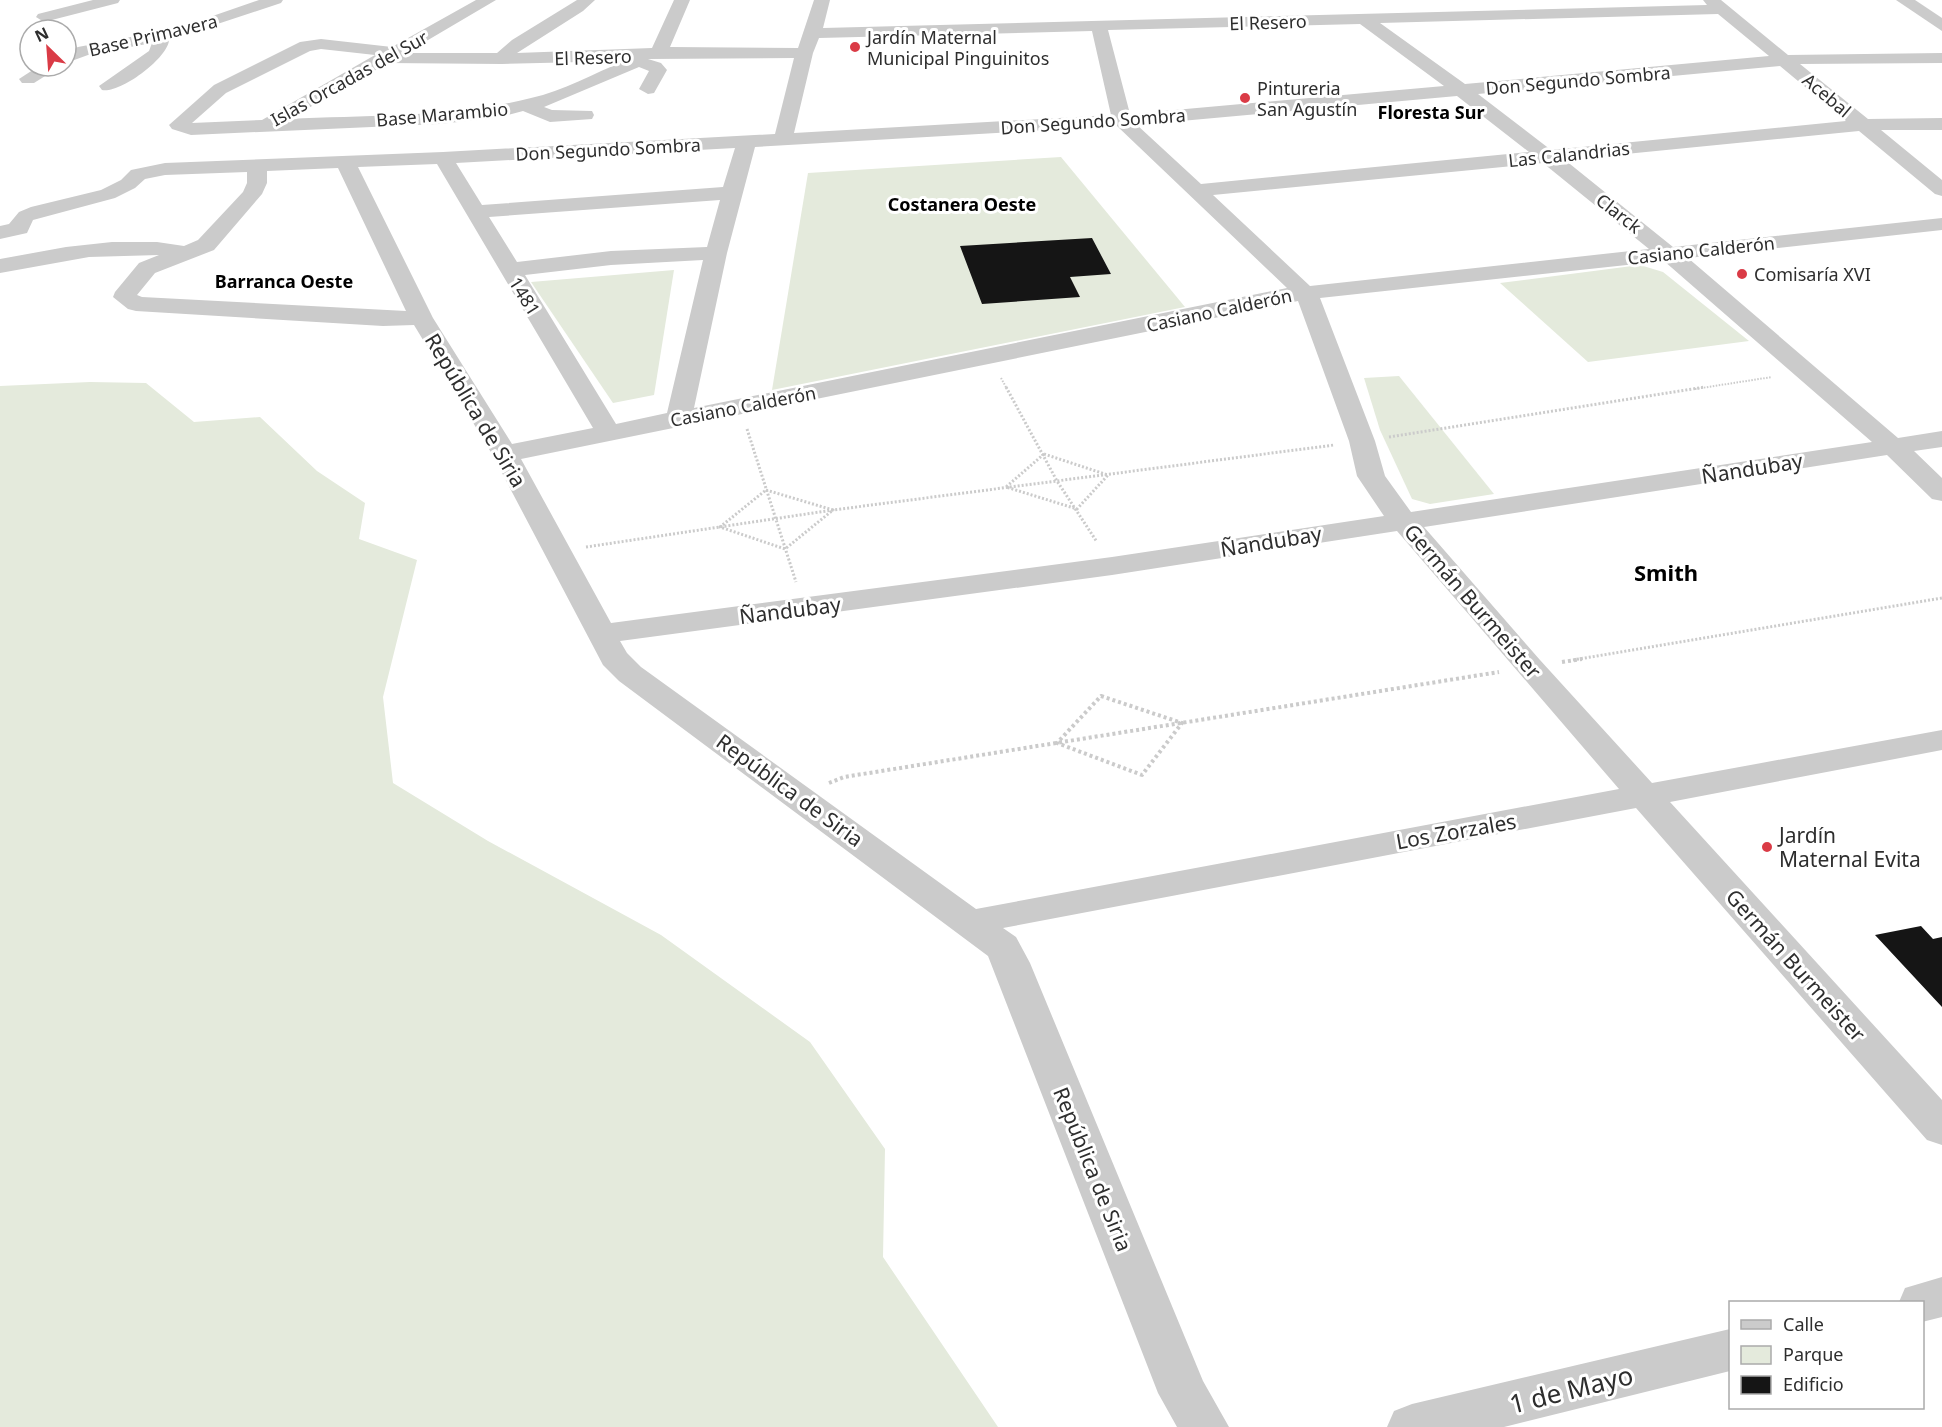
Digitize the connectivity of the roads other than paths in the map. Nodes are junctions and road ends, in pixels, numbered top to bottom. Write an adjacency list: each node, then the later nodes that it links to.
1 (112, 0): 11 (street)
2 (275, 0): 18 (street, Base Primavera)
3 (488, 0): 21 (street, Islas Orcadas del Sur)
4 (587, 0): 24 (street)
5 (682, 0): 22 (street)
6 (822, 0): 17 (street)
7 (1264, 0): 13 (street)
8 (1904, 0): 14 (street)
9 (1716, 4): 12 (street, El Resero); 25 (street, Acebal)
10 (1044, 9): 16 (street)
11 (44, 17)
12 (1364, 19): 13 (street, El Resero); 30 (street, Clarck)
13 (1275, 21): 15 (street, El Resero)
14 (1942, 26)
15 (1099, 27): 16 (street, El Resero); 33 (street)
16 (1045, 28): 17 (street, El Resero)
17 (813, 33): 20 (street)
18 (161, 37): 19 (street, Base Primavera); 28 (street)
19 (78, 53)
20 (804, 53): 22 (street, El Resero); 37 (street)
21 (388, 55): 24 (street, El Resero); 34 (street, Islas Orcadas del Sur); 34 (street, Base Marambio)
22 (646, 56): 24 (street, El Resero); 29 (street); 31 (street, Base Marambio)
23 (1942, 58): 25 (street, Don Segundo Sombra)
24 (502, 59)
25 (1785, 60): 30 (street, Don Segundo Sombra); 36 (street, Acebal)
26 (31, 78): 27 (street)
27 (28, 80)
28 (108, 86)
29 (648, 89)
30 (1464, 90): 33 (street, Don Segundo Sombra); 40 (street, Clarck)
31 (526, 106): 32 (street); 34 (street, Base Marambio)
32 (585, 115)
33 (1122, 120): 37 (street, Don Segundo Sombra); 44 (street, Germán Burmeister)
34 (266, 124): 39 (street, Islas Orcadas del Sur)
35 (1942, 124): 36 (street, Las Calandrias)
36 (1861, 125): 40 (street, Las Calandrias); 43 (street, Acebal)
37 (783, 140): 38 (street, Don Segundo Sombra)
38 (746, 142): 41 (street, Don Segundo Sombra); 45 (street)
39 (246, 155): 42 (street, Don Segundo Sombra); 48 (street, Don Segundo Sombra); 49 (street)
40 (1547, 157): 44 (street, Las Calandrias); 51 (street, Clarck)
41 (444, 158): 42 (street, Don Segundo Sombra); 46 (street, 1481)
42 (345, 162): 55 (street, República de Siria)
43 (1942, 190)
44 (1196, 191): 54 (street, Germán Burmeister)
45 (731, 194): 46 (street); 50 (street)
46 (475, 212): 53 (street, 1481)
47 (1942, 224): 51 (street, Casiano Calderón)
48 (0, 233)
49 (187, 253): 52 (street); 55 (street)
50 (716, 253): 53 (street); 56 (street)
51 (1670, 253): 54 (street, Casiano Calderón); 59 (street, Clarck)
52 (0, 266)
53 (509, 270): 57 (street, 1481)
54 (1305, 293): 56 (street, Casiano Calderón); 62 (street, Germán Burmeister)
55 (421, 318): 60 (street, República de Siria)
56 (679, 418): 57 (street, Casiano Calderón)
57 (609, 433): 60 (street, Casiano Calderón)
58 (1942, 440): 59 (street, Ñandubay)
59 (1894, 446): 61 (street, Clarck); 62 (street, Ñandubay)
60 (505, 454): 63 (street, República de Siria)
61 (1942, 493)
62 (1403, 520): 63 (street, Ñandubay); 65 (street, Germán Burmeister)
63 (600, 634): 66 (street, República de Siria)
64 (1942, 740): 65 (street, Los Zorzales)
65 (1645, 796): 66 (street, Los Zorzales); 67 (street, Germán Burmeister)
66 (970, 923): 71 (street, República de Siria)
67 (1942, 1128)
68 (1942, 1298): 69 (street)
69 (1924, 1302)
70 (1729, 1350): 72 (street, 1 de Mayo)
71 (1204, 1427)
72 (1412, 1427)

